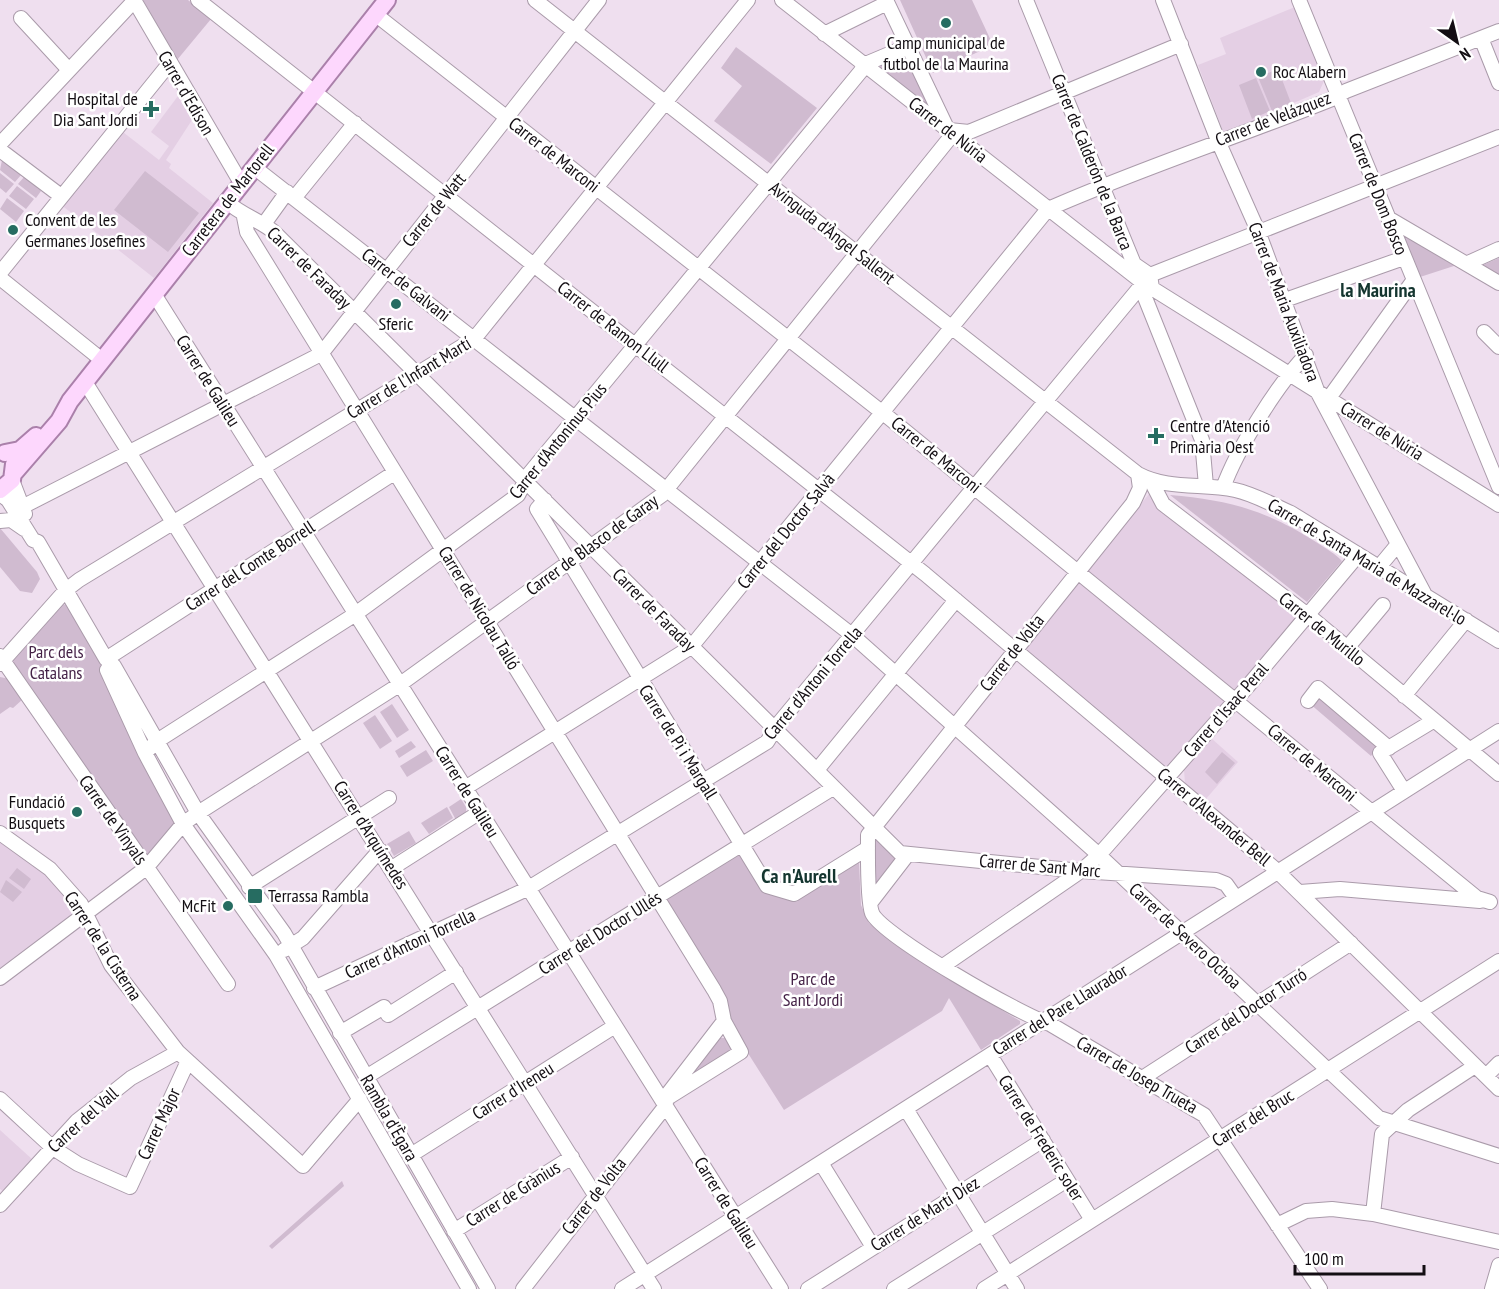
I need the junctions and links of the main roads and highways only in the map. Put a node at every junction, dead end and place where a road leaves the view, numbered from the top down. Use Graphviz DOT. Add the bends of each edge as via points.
graph roads {
  1 [pos="387,0"];
  2 [pos="70,401"];
  3 [pos="3,452"];
  4 [pos="7,484"];
  1 -- 2 [label="main road, Carretera de Martorell"];
  2 -- 3 [label="main road, Carretera de Martorell" via="24,447"];
  2 -- 4 [label="main road, Carretera de Martorell" via="59,421"];
  3 -- 4 [label="main road" via="14,464"];
}
